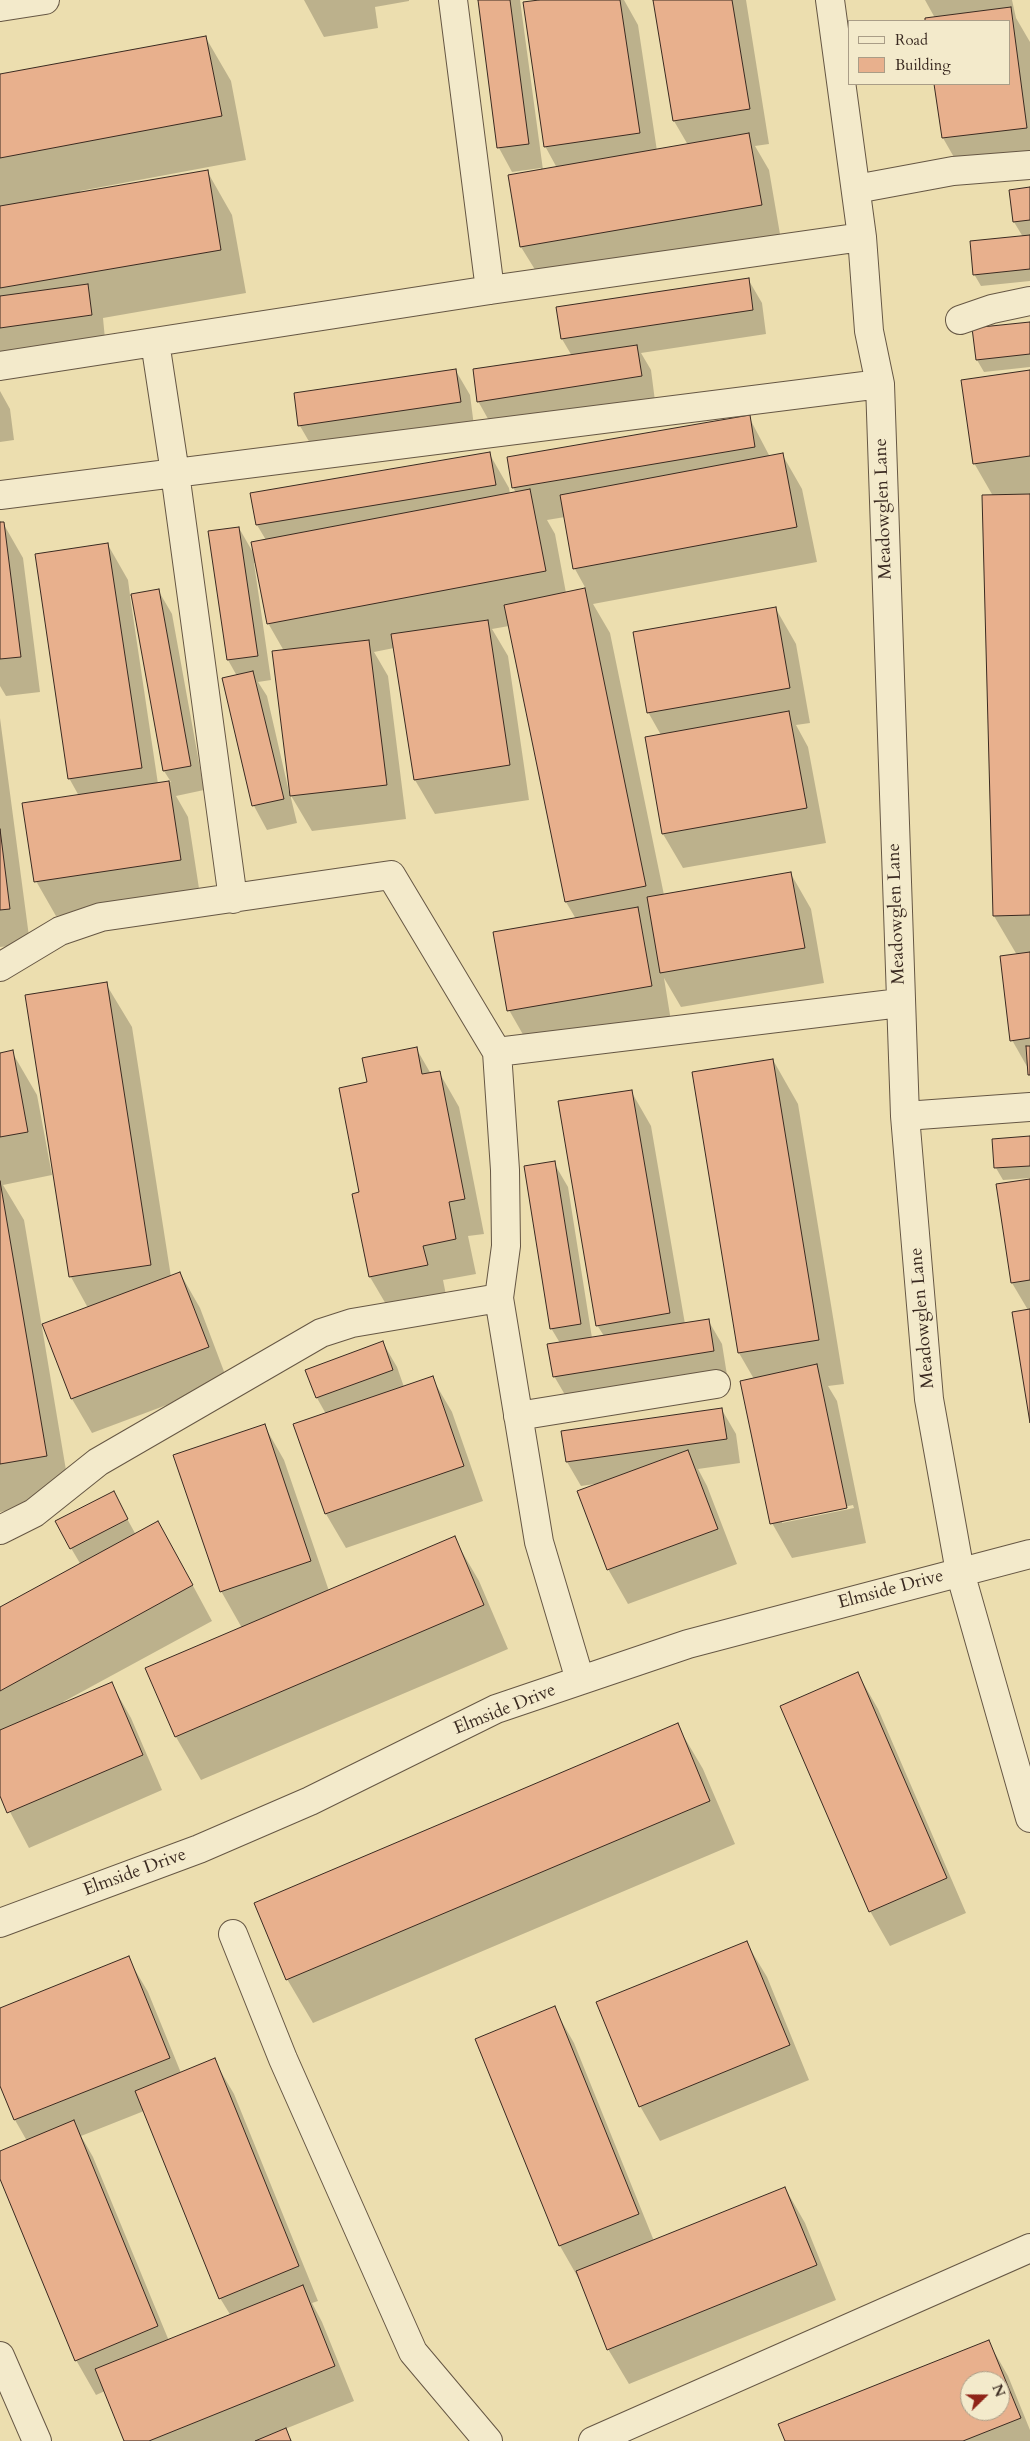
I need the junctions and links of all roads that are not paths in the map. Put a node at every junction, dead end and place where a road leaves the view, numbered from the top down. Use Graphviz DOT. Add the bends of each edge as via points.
graph roads {
  1 [pos="45,0"];
  2 [pos="453,0"];
  3 [pos="830,0"];
  4 [pos="0,7"];
  5 [pos="1030,165"];
  6 [pos="856,189"];
  7 [pos="862,237"];
  8 [pos="490,290"];
  9 [pos="1030,301"];
  10 [pos="960,320"];
  11 [pos="155,342"];
  12 [pos="0,366"];
  13 [pos="880,384"];
  14 [pos="175,473"];
  15 [pos="0,495"];
  16 [pos="233,899"];
  17 [pos="0,967"];
  18 [pos="900,1003"];
  19 [pos="497,1052"];
  20 [pos="1030,1107"];
  21 [pos="905,1116"];
  22 [pos="499,1298"];
  23 [pos="716,1384"];
  24 [pos="518,1416"];
  25 [pos="0,1530"];
  26 [pos="1030,1554"];
  27 [pos="960,1572"];
  28 [pos="580,1680"];
  29 [pos="1030,1818"];
  30 [pos="0,1923"];
  31 [pos="233,1934"];
  32 [pos="1030,2248"];
  33 [pos="0,2356"];
  34 [pos="37,2441"];
  35 [pos="488,2441"];
  36 [pos="592,2441"];
  1 -- 4 [label="street"];
  2 -- 8 [label="street"];
  3 -- 6 [label="street, Meadowglen Lane"];
  5 -- 6 [label="street" via="953,171"];
  6 -- 7 [label="street, Meadowglen Lane"];
  7 -- 8 [label="street"];
  7 -- 13 [label="street, Meadowglen Lane" via="869,331"];
  8 -- 11 [label="street"];
  9 -- 10 [label="street"];
  11 -- 12 [label="street"];
  11 -- 14 [label="street"];
  13 -- 14 [label="street"];
  13 -- 18 [label="street, Meadowglen Lane"];
  14 -- 15 [label="street"];
  14 -- 16 [label="street"];
  16 -- 17 [label="street" via="101,917 60,930"];
  16 -- 19 [label="street" via="391,875"];
  18 -- 19 [label="street"];
  18 -- 21 [label="street, Meadowglen Lane"];
  19 -- 22 [label="street" via="505,1170 506,1246"];
  20 -- 21 [label="street"];
  21 -- 27 [label="street, Meadowglen Lane" via="930,1399"];
  22 -- 24 [label="street"];
  22 -- 25 [label="street" via="352,1323 322,1333 98,1462 34,1513"];
  23 -- 24 [label="street"];
  24 -- 28 [label="street" via="539,1542"];
  26 -- 27 [label="street, Elmside Drive"];
  27 -- 28 [label="street, Elmside Drive" via="688,1644"];
  27 -- 29 [label="street, Meadowglen Lane"];
  28 -- 30 [label="street, Elmside Drive" via="496,1710 310,1801 199,1849"];
  31 -- 35 [label="street" via="283,2059 413,2352"];
  32 -- 36 [label="street"];
  33 -- 34 [label="street"];
}
